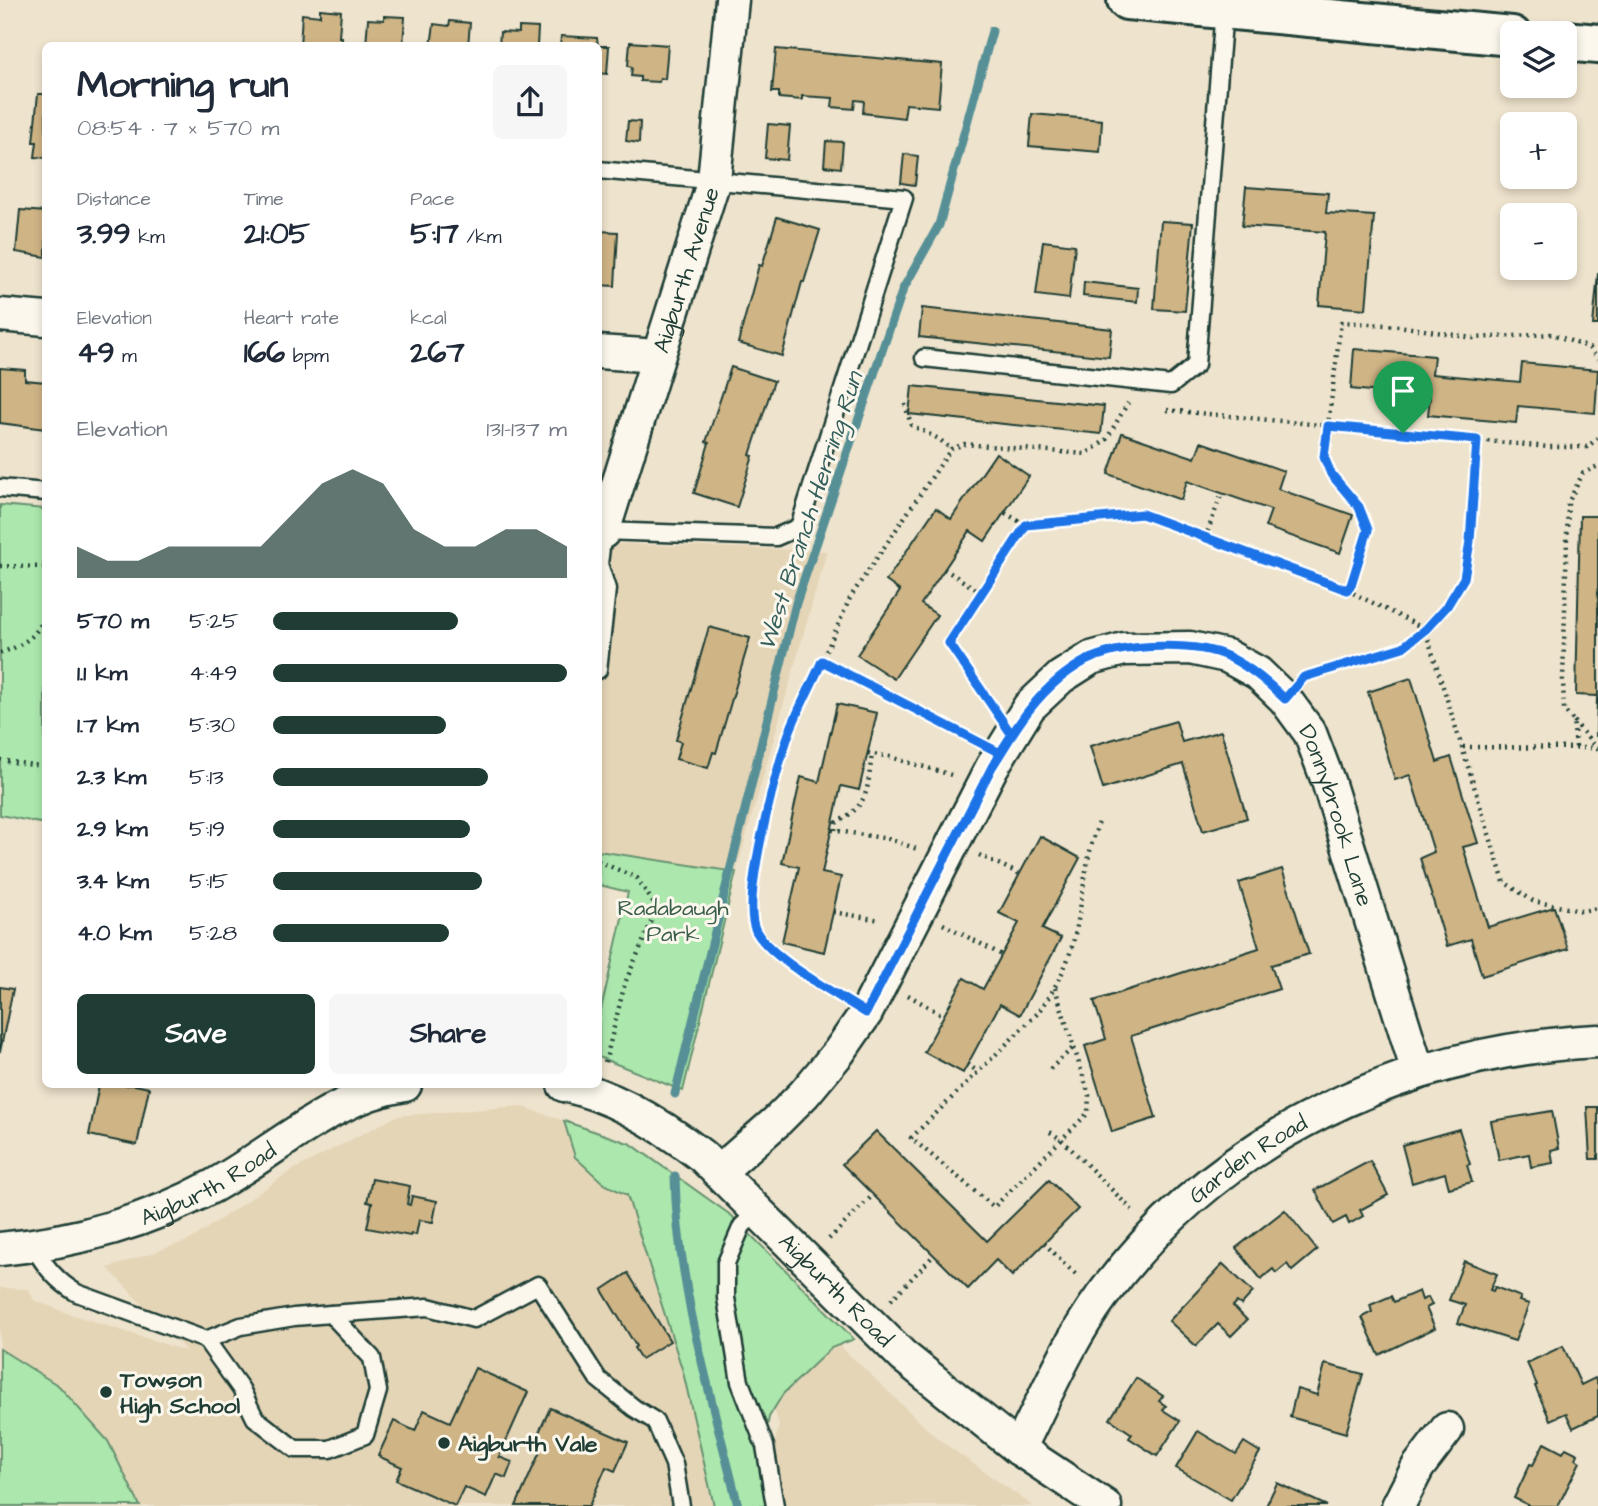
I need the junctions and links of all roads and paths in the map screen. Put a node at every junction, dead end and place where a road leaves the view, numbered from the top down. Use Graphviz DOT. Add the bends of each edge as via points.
graph roads {
  1 [pos="732,0"];
  2 [pos="1127,0"];
  3 [pos="1224,9"];
  4 [pos="1500,35"];
  5 [pos="1577,42"];
  6 [pos="1598,44"];
  7 [pos="602,170"];
  8 [pos="714,180"];
  9 [pos="0,315"];
  10 [pos="42,319"];
  11 [pos="1589,348"];
  12 [pos="1598,349"];
  13 [pos="602,352"];
  14 [pos="658,356"];
  15 [pos="924,358"];
  16 [pos="1598,359"];
  17 [pos="1134,381"];
  18 [pos="905,404"];
  19 [pos="1167,410"];
  20 [pos="1328,426"];
  21 [pos="1598,438"];
  22 [pos="1477,440"];
  23 [pos="951,449"];
  24 [pos="1598,466"];
  25 [pos="0,488"];
  26 [pos="42,492"];
  27 [pos="1222,493"];
  28 [pos="1005,513"];
  29 [pos="1026,525"];
  30 [pos="602,528"];
  31 [pos="602,531"];
  32 [pos="1205,538"];
  33 [pos="0,566"];
  34 [pos="42,567"];
  35 [pos="944,569"];
  36 [pos="602,573"];
  37 [pos="1347,590"];
  38 [pos="982,593"];
  39 [pos="42,624"];
  40 [pos="1426,629"];
  41 [pos="602,634"];
  42 [pos="0,653"];
  43 [pos="822,661"];
  44 [pos="1285,699"];
  45 [pos="1573,720"];
  46 [pos="1006,744"];
  47 [pos="1462,747"];
  48 [pos="1576,747"];
  49 [pos="1597,748"];
  50 [pos="0,760"];
  51 [pos="42,766"];
  52 [pos="981,787"];
  53 [pos="1100,820"];
  54 [pos="948,851"];
  55 [pos="602,863"];
  56 [pos="1020,874"];
  57 [pos="1598,908"];
  58 [pos="833,912"];
  59 [pos="912,921"];
  60 [pos="1002,955"];
  61 [pos="883,980"];
  62 [pos="1055,988"];
  63 [pos="866,1013"];
  64 [pos="944,1016"];
  65 [pos="1598,1041"];
  66 [pos="1074,1046"];
  67 [pos="608,1051"];
  68 [pos="967,1064"];
  69 [pos="1050,1069"];
  70 [pos="977,1071"];
  71 [pos="1418,1072"];
  72 [pos="393,1088"];
  73 [pos="574,1088"];
  74 [pos="1050,1132"];
  75 [pos="1062,1140"];
  76 [pos="720,1171"];
  77 [pos="873,1195"];
  78 [pos="1132,1210"];
  79 [pos="758,1211"];
  80 [pos="829,1239"];
  81 [pos="1044,1243"];
  82 [pos="33,1246"];
  83 [pos="0,1249"];
  84 [pos="934,1255"];
  85 [pos="1077,1276"];
  86 [pos="891,1300"];
  87 [pos="331,1314"];
  88 [pos="206,1340"];
  89 [pos="1447,1429"];
  90 [pos="1019,1449"];
  91 [pos="681,1506"];
  92 [pos="775,1506"];
  93 [pos="1105,1506"];
  94 [pos="1398,1506"];
  1 -- 8 [label="street, Aigburth Avenue"];
  2 -- 3 [label="street"];
  3 -- 4 [label="street"];
  3 -- 17 [label="lane" via="1196,365 1171,385"];
  5 -- 6 [label="street"];
  7 -- 8 [label="lane"];
  8 -- 14 [label="street, Aigburth Avenue"];
  8 -- 31 [label="lane" via="904,198 799,527 776,537"];
  9 -- 10 [label="street"];
  11 -- 12 [label="path"];
  11 -- 16 [label="path"];
  11 -- 20 [label="path" via="1552,334 1473,338 1340,321"];
  13 -- 14 [label="street"];
  14 -- 30 [label="street, Aigburth Avenue"];
  15 -- 17 [label="lane"];
  17 -- 23 [label="path" via="1128,406 1106,440 1086,454 964,444"];
  18 -- 23 [label="path" via="911,425"];
  19 -- 20 [label="path"];
  20 -- 22 [label="path"];
  20 -- 37 [label="path" via="1324,457 1331,474 1359,507 1368,530"];
  21 -- 22 [label="path" via="1587,447"];
  22 -- 40 [label="path" via="1464,578"];
  23 -- 43 [label="path" via="851,596"];
  24 -- 45 [label="path" via="1583,473 1567,503 1563,679 1564,710"];
  25 -- 26 [label="lane"];
  27 -- 32 [label="path"];
  28 -- 29 [label="path"];
  29 -- 32 [label="path" via="1142,514"];
  29 -- 38 [label="path"];
  32 -- 37 [label="path"];
  33 -- 34 [label="path"];
  35 -- 38 [label="path"];
  36 -- 41 [label="lane" via="607,589"];
  37 -- 40 [label="path"];
  38 -- 46 [label="path" via="949,643"];
  39 -- 42 [label="path" via="29,641"];
  40 -- 44 [label="path" via="1403,647 1304,677"];
  40 -- 47 [label="path"];
  43 -- 46 [label="path"];
  43 -- 63 [label="path" via="788,737 768,807 751,912 762,940"];
  44 -- 46 [label="street, Donnybrook Lane" via="1258,673 1227,656 1190,648 1124,649 1091,658 1061,677 1029,707"];
  44 -- 71 [label="street, Donnybrook Lane" via="1310,733 1328,781"];
  45 -- 48 [label="path"];
  45 -- 49 [label="path"];
  46 -- 52 [label="street, Donnybrook Lane"];
  47 -- 48 [label="path"];
  47 -- 57 [label="path" via="1504,882 1533,901 1581,911"];
  48 -- 49 [label="path"];
  50 -- 51 [label="path"];
  52 -- 54 [label="street, Donnybrook Lane"];
  52 -- 54 [label="path" via="870,754 864,800 836,822 833,830"];
  53 -- 62 [label="path" via="1092,839 1070,952"];
  54 -- 56 [label="path"];
  54 -- 59 [label="street, Donnybrook Lane"];
  55 -- 67 [label="path" via="637,878 654,904 651,923 625,983"];
  58 -- 59 [label="path"];
  59 -- 60 [label="path"];
  59 -- 61 [label="street, Donnybrook Lane"];
  61 -- 63 [label="street, Donnybrook Lane"];
  61 -- 64 [label="path"];
  62 -- 66 [label="path"];
  62 -- 70 [label="path" via="1040,1012"];
  63 -- 76 [label="street, Donnybrook Lane" via="804,1094"];
  65 -- 71 [label="street, Garden Road" via="1503,1051"];
  66 -- 69 [label="path"];
  66 -- 75 [label="path" via="1089,1095 1088,1113"];
  68 -- 70 [label="path"];
  70 -- 75 [label="path" via="911,1139 993,1207"];
  71 -- 90 [label="street, Garden Road" via="1277,1136 1217,1177 1168,1220 1123,1269 1089,1316"];
  72 -- 82 [label="street, Aigburth Road" via="329,1113 215,1185 161,1211 98,1233"];
  73 -- 76 [label="street, Aigburth Road" via="656,1125"];
  74 -- 75 [label="path"];
  75 -- 78 [label="path"];
  76 -- 79 [label="street, Aigburth Road"];
  77 -- 80 [label="path"];
  79 -- 90 [label="street, Aigburth Road" via="903,1356"];
  79 -- 92 [label="lane" via="742,1226 726,1263 726,1298 740,1382 765,1446"];
  81 -- 85 [label="path"];
  82 -- 83 [label="street, Aigburth Road"];
  82 -- 88 [label="lane" via="45,1267 77,1293"];
  84 -- 86 [label="path"];
  87 -- 88 [label="lane" via="242,1326"];
  87 -- 88 [label="lane" via="372,1358 378,1391 365,1435 330,1449 295,1449 255,1418 241,1389"];
  87 -- 91 [label="lane" via="428,1307 474,1319 538,1285 598,1379 655,1421 674,1464"];
  89 -- 94 [label="street" via="1418,1467"];
  90 -- 93 [label="street, Aigburth Road"];
}
